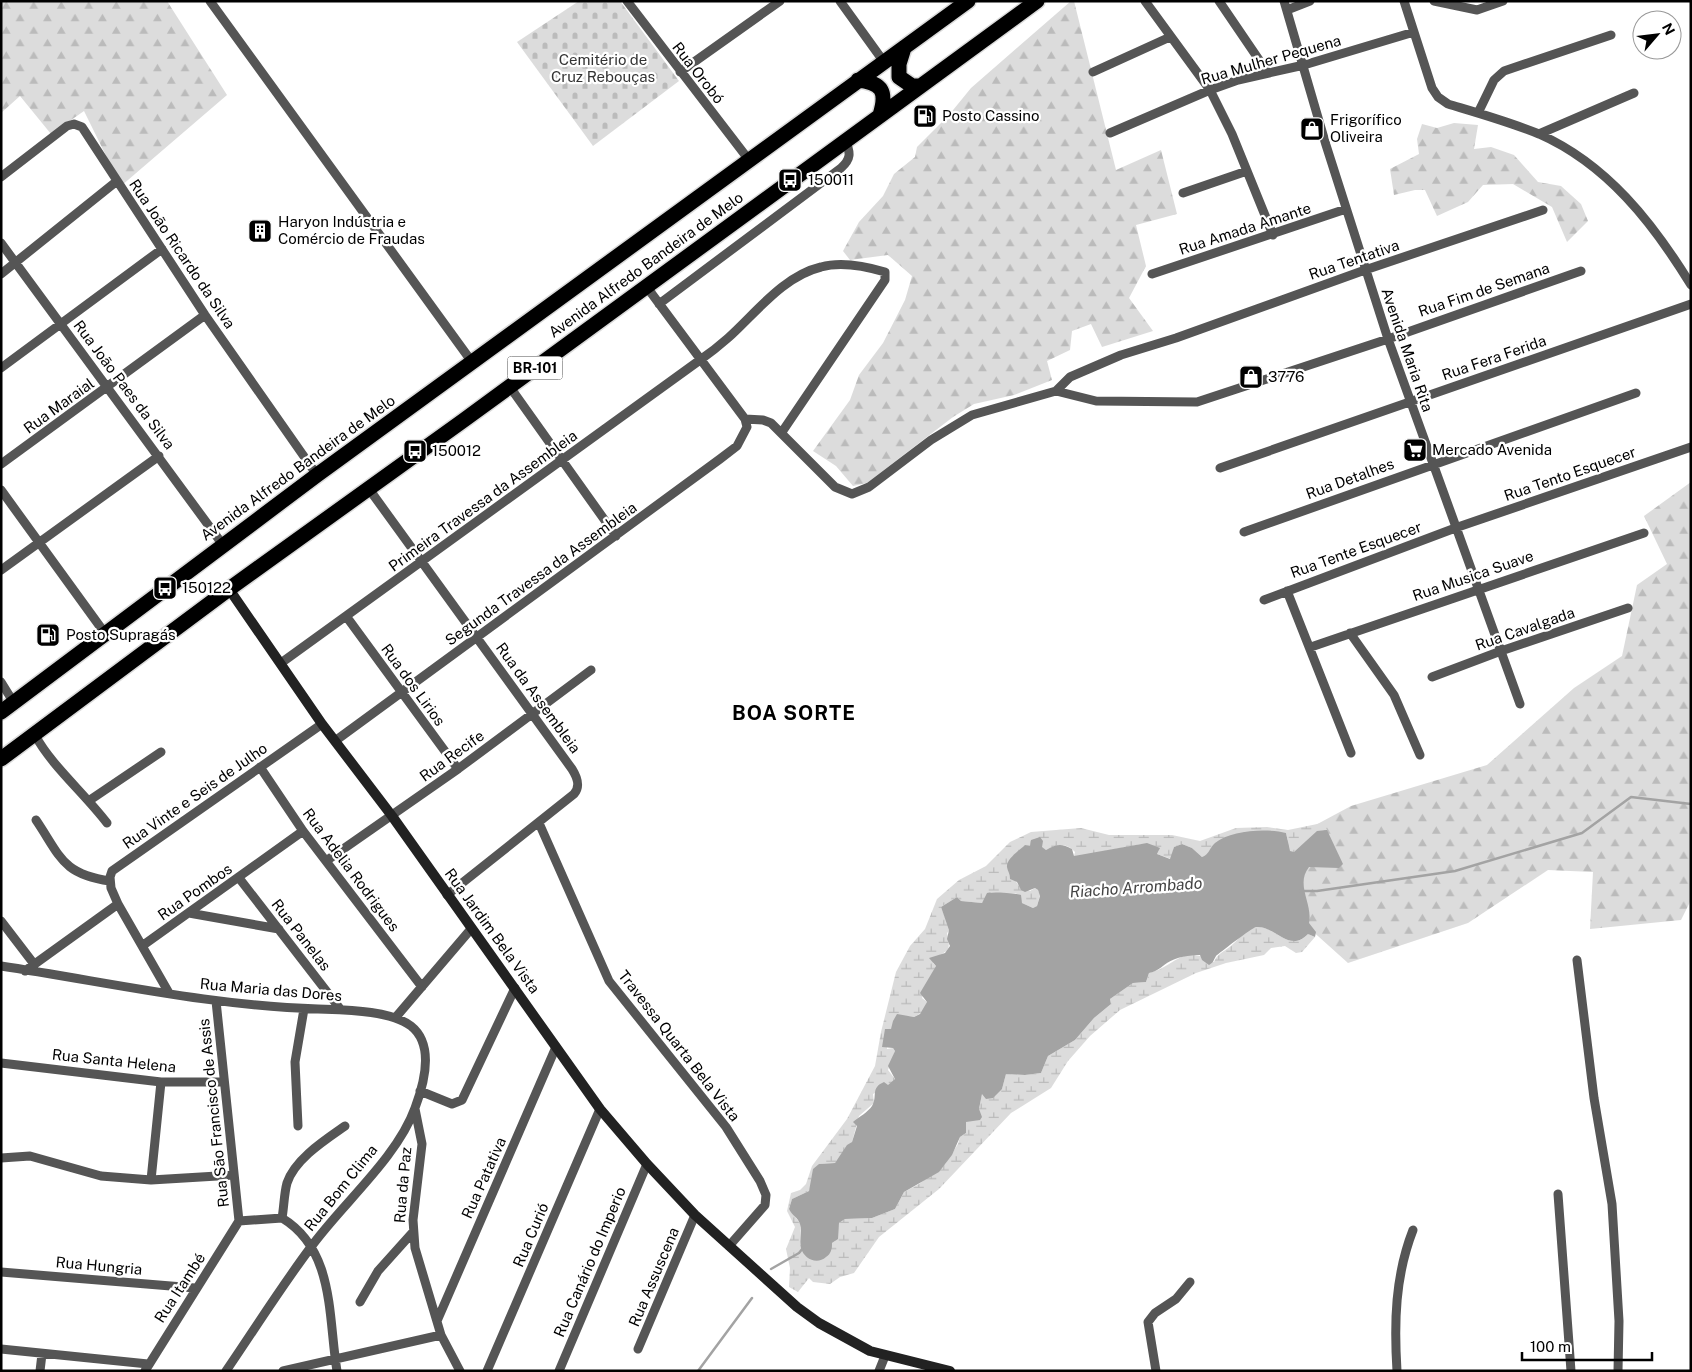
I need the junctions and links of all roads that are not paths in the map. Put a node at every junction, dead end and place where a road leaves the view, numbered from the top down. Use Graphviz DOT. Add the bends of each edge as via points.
graph roads {
  1 [pos="210,1"];
  2 [pos="627,1"];
  3 [pos="780,1"];
  4 [pos="840,1"];
  5 [pos="968,1"];
  6 [pos="1037,1"];
  7 [pos="1145,1"];
  8 [pos="1219,1"];
  9 [pos="1310,1"];
  10 [pos="1404,1"];
  11 [pos="1434,1"];
  12 [pos="1503,1"];
  13 [pos="1286,6"];
  14 [pos="1414,32"];
  15 [pos="1611,35"];
  16 [pos="1170,37"];
  17 [pos="904,48"];
  18 [pos="884,62"];
  19 [pos="1304,65"];
  20 [pos="680,72"];
  21 [pos="1093,72"];
  22 [pos="1268,73"];
  23 [pos="858,80"];
  24 [pos="920,86"];
  25 [pos="1210,90"];
  26 [pos="1634,93"];
  27 [pos="1478,113"];
  28 [pos="880,115"];
  29 [pos="1110,133"];
  30 [pos="1539,134"];
  31 [pos="846,140"];
  32 [pos="749,160"];
  33 [pos="1247,171"];
  34 [pos="1,177"];
  35 [pos="117,181"];
  36 [pos="1183,193"];
  37 [pos="1346,209"];
  38 [pos="1543,210"];
  39 [pos="1273,235"];
  40 [pos="1,243"];
  41 [pos="162,249"];
  42 [pos="14,263"];
  43 [pos="1365,270"];
  44 [pos="1581,271"];
  45 [pos="1,274"];
  46 [pos="1152,274"];
  47 [pos="1691,285"];
  48 [pos="646,286"];
  49 [pos="659,304"];
  50 [pos="1691,304"];
  51 [pos="205,315"];
  52 [pos="61,324"];
  53 [pos="1388,339"];
  54 [pos="700,360"];
  55 [pos="472,362"];
  56 [pos="1,368"];
  57 [pos="108,387"];
  58 [pos="510,387"];
  59 [pos="1056,391"];
  60 [pos="1636,393"];
  61 [pos="1410,402"];
  62 [pos="745,419"];
  63 [pos="782,432"];
  64 [pos="1691,447"];
  65 [pos="159,456"];
  66 [pos="562,461"];
  67 [pos="1,464"];
  68 [pos="1434,464"];
  69 [pos="1220,468"];
  70 [pos="317,476"];
  71 [pos="369,489"];
  72 [pos="1,490"];
  73 [pos="1458,527"];
  74 [pos="1244,532"];
  75 [pos="1644,533"];
  76 [pos="616,536"];
  77 [pos="38,543"];
  78 [pos="223,545"];
  79 [pos="424,562"];
  80 [pos="1,570"];
  81 [pos="229,589"];
  82 [pos="1478,589"];
  83 [pos="1287,591"];
  84 [pos="1264,600"];
  85 [pos="1628,608"];
  86 [pos="346,616"];
  87 [pos="104,632"];
  88 [pos="1350,633"];
  89 [pos="477,638"];
  90 [pos="1311,647"];
  91 [pos="1500,651"];
  92 [pos="281,663"];
  93 [pos="591,670"];
  94 [pos="1432,677"];
  95 [pos="1,682"];
  96 [pos="401,693"];
  97 [pos="14,703"];
  98 [pos="1520,704"];
  99 [pos="1,712"];
  100 [pos="532,713"];
  101 [pos="322,724"];
  102 [pos="35,735"];
  103 [pos="335,741"];
  104 [pos="161,752"];
  105 [pos="1351,754"];
  106 [pos="1420,755"];
  107 [pos="1,759"];
  108 [pos="260,767"];
  109 [pos="458,769"];
  110 [pos="90,800"];
  111 [pos="392,816"];
  112 [pos="36,820"];
  113 [pos="107,822"];
  114 [pos="540,823"];
  115 [pos="303,831"];
  116 [pos="326,861"];
  117 [pos="239,878"];
  118 [pos="110,881"];
  119 [pos="447,895"];
  120 [pos="118,904"];
  121 [pos="189,913"];
  122 [pos="1,921"];
  123 [pos="279,929"];
  124 [pos="471,929"];
  125 [pos="142,946"];
  126 [pos="1577,960"];
  127 [pos="34,964"];
  128 [pos="1,966"];
  129 [pos="25,971"];
  130 [pos="422,987"];
  131 [pos="515,988"];
  132 [pos="169,993"];
  133 [pos="216,1001"];
  134 [pos="304,1009"];
  135 [pos="341,1010"];
  136 [pos="396,1017"];
  137 [pos="556,1046"];
  138 [pos="1,1063"];
  139 [pos="161,1082"];
  140 [pos="223,1082"];
  141 [pos="420,1091"];
  142 [pos="415,1109"];
  143 [pos="600,1109"];
  144 [pos="298,1126"];
  145 [pos="345,1126"];
  146 [pos="1,1158"];
  147 [pos="647,1164"];
  148 [pos="234,1175"];
  149 [pos="151,1180"];
  150 [pos="1558,1194"];
  151 [pos="696,1215"];
  152 [pos="282,1218"];
  153 [pos="239,1221"];
  154 [pos="1413,1230"];
  155 [pos="413,1232"];
  156 [pos="311,1246"];
  157 [pos="729,1246"];
  158 [pos="1,1272"];
  159 [pos="1190,1282"];
  160 [pos="195,1288"];
  161 [pos="360,1302"];
  162 [pos="437,1321"];
  163 [pos="441,1335"];
  164 [pos="1,1349"];
  165 [pos="638,1349"];
  166 [pos="42,1354"];
  167 [pos="885,1356"];
  168 [pos="335,1360"];
  169 [pos="147,1367"];
  170 [pos="40,1371"];
  171 [pos="226,1371"];
  172 [pos="283,1371"];
  173 [pos="337,1371"];
  174 [pos="460,1371"];
  175 [pos="487,1371"];
  176 [pos="559,1371"];
  177 [pos="879,1371"];
  178 [pos="950,1371"];
  179 [pos="1156,1371"];
  180 [pos="1397,1371"];
  181 [pos="1571,1371"];
  182 [pos="1618,1371"];
  1 -- 55 [label="street"];
  2 -- 20 [label="street, Rua Orobó"];
  3 -- 20 [label="street"];
  4 -- 18 [label="street"];
  5 -- 17 [label="highway, Avenida Alfredo Bandeira de Melo / BR-101"];
  6 -- 24 [label="highway, Avenida Alfredo Bandeira de Melo / BR-101"];
  7 -- 16 [label="street"];
  8 -- 22 [label="street"];
  9 -- 13 [label="street"];
  10 -- 14 [label="street"];
  11 -- 12 [label="street" via="1477,10"];
  13 -- 19 [label="street, Avenida Maria Rita"];
  14 -- 19 [label="street, Rua Mulher Pequena"];
  14 -- 27 [label="street" via="1432,88 1438,97 1448,104"];
  15 -- 27 [label="street" via="1504,71 1494,80"];
  16 -- 21 [label="street"];
  16 -- 25 [label="street"];
  17 -- 18 [label="highway, Avenida Alfredo Bandeira de Melo / BR-101"];
  17 -- 24 [label="highway" via="899,77 912,86"];
  18 -- 23 [label="highway, Avenida Alfredo Bandeira de Melo / BR-101"];
  19 -- 22 [label="street, Rua Mulher Pequena"];
  19 -- 37 [label="street, Avenida Maria Rita"];
  20 -- 32 [label="street, Rua Orobó"];
  22 -- 25 [label="street, Rua Mulher Pequena"];
  23 -- 28 [label="highway" via="882,90 884,98"];
  23 -- 32 [label="highway, Avenida Alfredo Bandeira de Melo / BR-101"];
  24 -- 28 [label="highway, Avenida Alfredo Bandeira de Melo / BR-101"];
  25 -- 29 [label="street, Rua Mulher Pequena"];
  25 -- 33 [label="street"];
  26 -- 30 [label="street"];
  27 -- 30 [label="street"];
  28 -- 31 [label="highway, Avenida Alfredo Bandeira de Melo / BR-101"];
  30 -- 47 [label="street" via="1592,166 1634,205 1672,253"];
  31 -- 48 [label="highway, Avenida Alfredo Bandeira de Melo / BR-101"];
  31 -- 49 [label="street" via="849,161"];
  32 -- 55 [label="highway, Avenida Alfredo Bandeira de Melo / BR-101"];
  33 -- 36 [label="street"];
  33 -- 39 [label="street"];
  34 -- 35 [label="street, Rua João Ricardo da Silva" via="57,133 74,124 84,129"];
  35 -- 41 [label="street, Rua João Ricardo da Silva"];
  35 -- 42 [label="street"];
  37 -- 39 [label="street, Rua Amada Amante"];
  37 -- 43 [label="street, Avenida Maria Rita"];
  38 -- 43 [label="street, Rua Tentativa"];
  39 -- 46 [label="street, Rua Amada Amante"];
  40 -- 42 [label="street, Rua João Paes da Silva"];
  41 -- 51 [label="street, Rua João Ricardo da Silva"];
  41 -- 52 [label="street"];
  42 -- 45 [label="street"];
  42 -- 52 [label="street, Rua João Paes da Silva"];
  43 -- 53 [label="street, Avenida Maria Rita"];
  43 -- 59 [label="street, Rua Tentativa" via="1120,355 1081,371 1062,382"];
  44 -- 53 [label="street, Rua Fim de Semana"];
  48 -- 49 [label="street"];
  48 -- 58 [label="highway, Avenida Alfredo Bandeira de Melo / BR-101"];
  49 -- 54 [label="street"];
  50 -- 61 [label="street, Rua Fera Ferida"];
  51 -- 57 [label="street, Rua Maraial"];
  51 -- 70 [label="street, Rua João Ricardo da Silva"];
  52 -- 56 [label="street"];
  52 -- 57 [label="street, Rua João Paes da Silva"];
  53 -- 59 [label="street, Rua Fim de Semana" via="1197,402 1096,401"];
  53 -- 61 [label="street, Avenida Maria Rita"];
  54 -- 62 [label="street"];
  54 -- 63 [label="street, Primeira Travessa da Assembleia" via="774,294 800,276 820,267 840,264 867,266 885,272 885,280"];
  54 -- 66 [label="street, Primeira Travessa da Assembleia"];
  55 -- 70 [label="highway, Avenida Alfredo Bandeira de Melo / BR-101"];
  57 -- 65 [label="street, Rua João Paes da Silva"];
  57 -- 67 [label="street, Rua Maraial"];
  58 -- 66 [label="street"];
  58 -- 71 [label="highway, Avenida Alfredo Bandeira de Melo / BR-101"];
  59 -- 63 [label="street" via="972,415 857,493 835,487"];
  60 -- 68 [label="street, Rua Detalhes"];
  61 -- 68 [label="street, Avenida Maria Rita"];
  61 -- 69 [label="street, Rua Fera Ferida"];
  62 -- 63 [label="street" via="763,420"];
  62 -- 76 [label="street, Segunda Travessa da Assembleia" via="746,432 737,446"];
  64 -- 73 [label="street, Rua Tento Esquecer"];
  65 -- 77 [label="street"];
  65 -- 78 [label="street, Rua João Paes da Silva"];
  66 -- 76 [label="street"];
  66 -- 79 [label="street, Primeira Travessa da Assembleia"];
  68 -- 73 [label="street, Avenida Maria Rita"];
  68 -- 74 [label="street, Rua Detalhes"];
  70 -- 78 [label="highway, Avenida Alfredo Bandeira de Melo / BR-101"];
  71 -- 79 [label="street, Rua da Assembleia"];
  71 -- 81 [label="highway, Avenida Alfredo Bandeira de Melo / BR-101"];
  72 -- 77 [label="street"];
  73 -- 82 [label="street, Avenida Maria Rita"];
  73 -- 83 [label="street, Rua Tente Esquecer"];
  75 -- 82 [label="street, Rua Musica Suave"];
  76 -- 89 [label="street, Segunda Travessa da Assembleia"];
  77 -- 80 [label="street"];
  77 -- 87 [label="street"];
  78 -- 87 [label="highway, Avenida Alfredo Bandeira de Melo / BR-101"];
  79 -- 86 [label="street, Primeira Travessa da Assembleia"];
  79 -- 89 [label="street, Rua da Assembleia"];
  81 -- 92 [label="main road, Rua Jardim Bela Vista"];
  81 -- 102 [label="highway, Avenida Alfredo Bandeira de Melo / BR-101"];
  82 -- 88 [label="street, Rua Musica Suave"];
  82 -- 91 [label="street, Avenida Maria Rita"];
  83 -- 84 [label="street, Rua Tente Esquecer"];
  83 -- 90 [label="street"];
  85 -- 91 [label="street, Rua Cavalgada"];
  86 -- 92 [label="street, Primeira Travessa da Assembleia"];
  86 -- 96 [label="street, Rua dos Lirios"];
  87 -- 97 [label="highway, Avenida Alfredo Bandeira de Melo / BR-101"];
  88 -- 90 [label="street, Rua Musica Suave"];
  88 -- 106 [label="street" via="1394,695"];
  89 -- 96 [label="street, Segunda Travessa da Assembleia"];
  89 -- 100 [label="street, Rua da Assembleia"];
  90 -- 105 [label="street"];
  91 -- 94 [label="street, Rua Cavalgada"];
  91 -- 98 [label="street, Avenida Maria Rita"];
  92 -- 101 [label="main road, Rua Jardim Bela Vista"];
  93 -- 100 [label="street, Rua Recife"];
  95 -- 97 [label="street"];
  96 -- 103 [label="street, Segunda Travessa da Assembleia"];
  96 -- 109 [label="street, Rua dos Lirios"];
  97 -- 99 [label="highway, BR-101"];
  100 -- 109 [label="street, Rua Recife"];
  100 -- 114 [label="street, Rua da Assembleia" via="572,769 578,784 574,794"];
  101 -- 103 [label="main road, Rua Jardim Bela Vista"];
  101 -- 108 [label="street, Rua Vinte e Seis de Julho"];
  102 -- 107 [label="highway, BR-101"];
  102 -- 110 [label="street" via="43,751"];
  103 -- 111 [label="main road, Rua Jardim Bela Vista"];
  104 -- 110 [label="street"];
  108 -- 115 [label="street, Rua Adelia Rodrigues"];
  108 -- 118 [label="street, Rua Vinte e Seis de Julho" via="116,868"];
  109 -- 111 [label="street, Rua Recife"];
  110 -- 113 [label="street"];
  111 -- 116 [label="street, Rua Recife"];
  111 -- 119 [label="main road, Rua Jardim Bela Vista"];
  112 -- 118 [label="street" via="70,868 90,878"];
  114 -- 119 [label="street, Rua da Assembleia"];
  114 -- 157 [label="street, Travessa Quarta Bela Vista" via="609,981 713,1109 764,1190 765,1204"];
  115 -- 116 [label="street, Rua Adelia Rodrigues"];
  115 -- 117 [label="street, Rua Pombos"];
  116 -- 130 [label="street, Rua Adelia Rodrigues"];
  117 -- 121 [label="street, Rua Pombos"];
  117 -- 123 [label="street, Rua Panelas"];
  118 -- 120 [label="street"];
  119 -- 124 [label="main road, Rua Jardim Bela Vista"];
  120 -- 125 [label="street"];
  120 -- 127 [label="street"];
  121 -- 123 [label="street"];
  121 -- 125 [label="street, Rua Pombos"];
  122 -- 127 [label="street"];
  123 -- 135 [label="street, Rua Panelas"];
  124 -- 130 [label="street"];
  124 -- 131 [label="main road, Rua Jardim Bela Vista"];
  125 -- 132 [label="street"];
  126 -- 182 [label="street" via="1594,1098 1612,1204 1619,1321"];
  127 -- 129 [label="street"];
  128 -- 129 [label="street, Rua Maria das Dores"];
  129 -- 132 [label="street, Rua Maria das Dores"];
  130 -- 136 [label="street"];
  131 -- 137 [label="main road, Rua Jardim Bela Vista"];
  131 -- 141 [label="street" via="462,1100 452,1104"];
  132 -- 133 [label="street, Rua Maria das Dores"];
  133 -- 134 [label="street, Rua Maria das Dores"];
  133 -- 140 [label="street, Rua São Francisco de Assis"];
  134 -- 135 [label="street, Rua Maria das Dores"];
  134 -- 144 [label="street" via="295,1062"];
  135 -- 136 [label="street, Rua Maria das Dores"];
  136 -- 141 [label="street, Rua Bom Clima" via="413,1028 425,1049"];
  137 -- 143 [label="main road, Rua Jardim Bela Vista"];
  137 -- 162 [label="street, Rua Patativa"];
  138 -- 139 [label="street, Rua Santa Helena"];
  139 -- 140 [label="street, Rua Santa Helena"];
  139 -- 149 [label="street"];
  140 -- 148 [label="street, Rua São Francisco de Assis"];
  141 -- 142 [label="street, Rua Bom Clima"];
  142 -- 155 [label="street, Rua da Paz" via="422,1144"];
  142 -- 156 [label="street, Rua Bom Clima" via="387,1155"];
  143 -- 147 [label="main road, Rua Jardim Bela Vista"];
  143 -- 175 [label="street, Rua Curió"];
  145 -- 152 [label="street" via="310,1153 292,1174"];
  146 -- 149 [label="street" via="30,1156 101,1176"];
  147 -- 151 [label="main road, Rua Jardim Bela Vista"];
  147 -- 176 [label="street, Rua Canário do Imperio"];
  148 -- 149 [label="street"];
  148 -- 153 [label="street, Rua São Francisco de Assis"];
  150 -- 181 [label="street"];
  151 -- 157 [label="main road, Rua Jardim Bela Vista"];
  151 -- 165 [label="street, Rua Assuscena"];
  152 -- 153 [label="street"];
  152 -- 156 [label="street" via="296,1228"];
  153 -- 160 [label="street, Rua Itambé"];
  154 -- 180 [label="street" via="1397,1294"];
  155 -- 161 [label="street" via="378,1271"];
  155 -- 162 [label="street, Rua da Paz"];
  156 -- 168 [label="street" via="325,1278"];
  156 -- 171 [label="street, Rua Bom Clima"];
  157 -- 167 [label="main road, Rua Jardim Bela Vista" via="819,1323 852,1343"];
  158 -- 160 [label="street, Rua Hungria"];
  159 -- 179 [label="street" via="1176,1299 1149,1320"];
  160 -- 169 [label="street, Rua Itambé"];
  162 -- 163 [label="street, Rua da Paz"];
  163 -- 168 [label="street"];
  163 -- 174 [label="street, Rua da Paz"];
  164 -- 166 [label="street"];
  166 -- 169 [label="street"];
  166 -- 170 [label="street"];
  167 -- 177 [label="street"];
  167 -- 178 [label="main road, Rua Jardim Bela Vista"];
  168 -- 172 [label="street"];
  168 -- 173 [label="street"];
}
